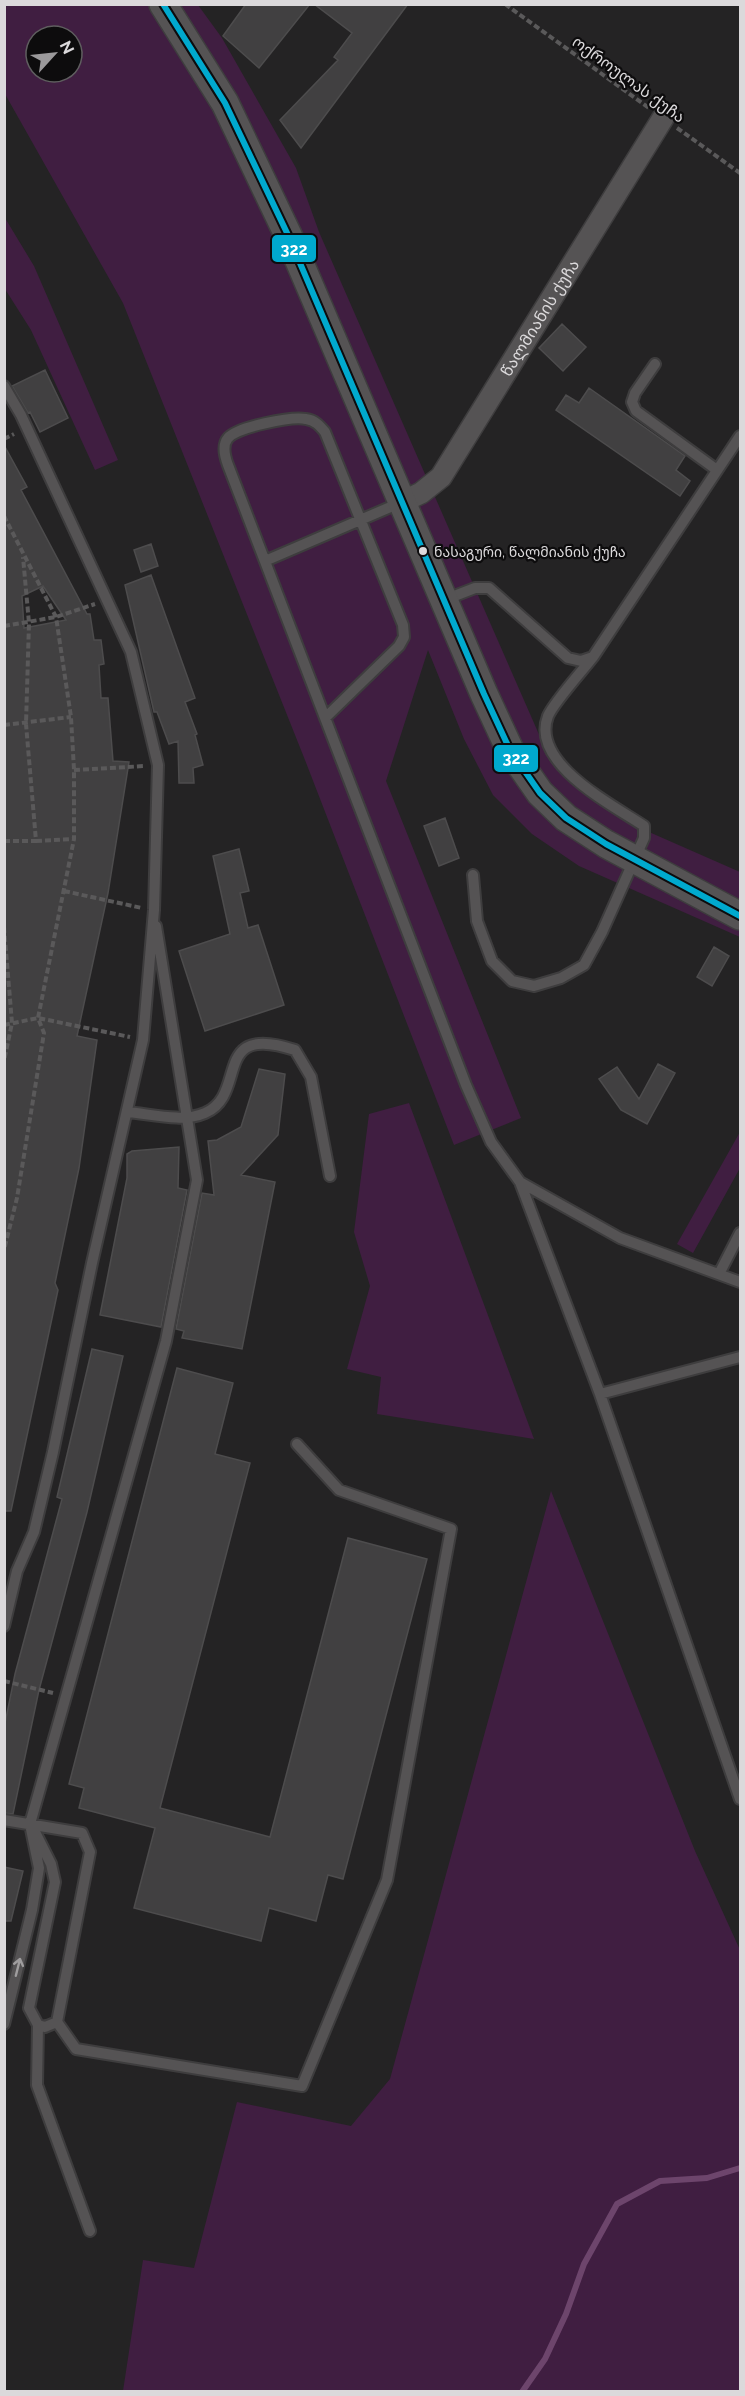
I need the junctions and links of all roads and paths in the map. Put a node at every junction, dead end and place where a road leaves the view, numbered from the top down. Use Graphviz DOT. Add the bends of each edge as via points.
graph roads {
  1 [pos="163,4"];
  2 [pos="505,4"];
  3 [pos="663,118"];
  4 [pos="741,173"];
  5 [pos="655,364"];
  6 [pos="4,386"];
  7 [pos="741,436"];
  8 [pos="717,471"];
  9 [pos="402,502"];
  10 [pos="4,516"];
  11 [pos="360,520"];
  12 [pos="23,553"];
  13 [pos="265,561"];
  14 [pos="107,600"];
  15 [pos="444,600"];
  16 [pos="56,617"];
  17 [pos="29,622"];
  18 [pos="4,626"];
  19 [pos="593,657"];
  20 [pos="71,717"];
  21 [pos="325,718"];
  22 [pos="26,724"];
  23 [pos="4,725"];
  24 [pos="158,765"];
  25 [pos="74,770"];
  26 [pos="74,839"];
  27 [pos="4,841"];
  28 [pos="36,841"];
  29 [pos="633,859"];
  30 [pos="473,875"];
  31 [pos="64,891"];
  32 [pos="154,910"];
  33 [pos="741,916"];
  34 [pos="4,927"];
  35 [pos="38,1018"];
  36 [pos="12,1023"];
  37 [pos="4,1025"];
  38 [pos="143,1040"];
  39 [pos="4,1061"];
  40 [pos="127,1112"];
  41 [pos="187,1118"];
  42 [pos="330,1176"];
  43 [pos="520,1182"];
  44 [pos="741,1233"];
  45 [pos="4,1250"];
  46 [pos="719,1274"];
  47 [pos="741,1282"];
  48 [pos="741,1357"];
  49 [pos="600,1394"];
  50 [pos="297,1444"];
  51 [pos="4,1568"];
  52 [pos="17,1571"];
  53 [pos="4,1626"];
  54 [pos="4,1681"];
  55 [pos="66,1696"];
  56 [pos="740,1799"];
  57 [pos="4,1820"];
  58 [pos="30,1824"];
  59 [pos="57,2022"];
  60 [pos="4,2024"];
  61 [pos="38,2025"];
  62 [pos="90,2231"];
  1 -- 9 [label="street" via="225,103 256,166"];
  2 -- 3 [label="path, ოქროულას ქუჩა"];
  3 -- 4 [label="path, ოქროულას ქუჩა"];
  3 -- 9 [label="street, წალმიანის ქუჩა" via="441,477"];
  5 -- 8 [label="lane" via="635,393 632,402 636,411"];
  6 -- 14 [label="lane"];
  7 -- 8 [label="lane"];
  8 -- 19 [label="lane"];
  9 -- 11 [label="lane"];
  9 -- 15 [label="street"];
  10 -- 12 [label="path"];
  11 -- 13 [label="lane"];
  11 -- 13 [label="lane" via="325,432 318,424 306,418 238,430 227,439 224,454"];
  11 -- 21 [label="lane" via="403,625 404,637"];
  12 -- 16 [label="path"];
  12 -- 17 [label="path"];
  13 -- 21 [label="lane"];
  14 -- 16 [label="path"];
  14 -- 24 [label="lane" via="131,652"];
  15 -- 19 [label="lane" via="475,588 489,588 568,658 581,662"];
  15 -- 29 [label="street" via="510,750 540,793 566,818"];
  16 -- 17 [label="path"];
  16 -- 20 [label="path"];
  17 -- 18 [label="path"];
  17 -- 22 [label="path"];
  19 -- 29 [label="lane" via="549,714 544,732 550,753 573,777 644,826 644,838"];
  20 -- 22 [label="path"];
  20 -- 25 [label="path"];
  21 -- 43 [label="lane" via="466,1086 491,1142"];
  22 -- 23 [label="path"];
  22 -- 28 [label="path"];
  24 -- 25 [label="path"];
  24 -- 32 [label="lane"];
  25 -- 26 [label="path"];
  26 -- 28 [label="path"];
  26 -- 31 [label="path"];
  27 -- 28 [label="path"];
  29 -- 30 [label="lane" via="584,965 561,978 534,986 512,981 492,961 477,921"];
  29 -- 33 [label="street"];
  31 -- 32 [label="path"];
  31 -- 35 [label="path"];
  32 -- 38 [label="lane"];
  32 -- 41 [label="lane"];
  34 -- 36 [label="path"];
  35 -- 36 [label="path"];
  35 -- 38 [label="path"];
  35 -- 45 [label="path" via="44,1033 17,1198"];
  36 -- 37 [label="path"];
  36 -- 39 [label="path"];
  38 -- 40 [label="lane"];
  40 -- 41 [label="lane"];
  40 -- 52 [label="lane" via="34,1532"];
  41 -- 42 [label="lane" via="211,1110 224,1098 236,1057 251,1045 277,1044 295,1050 311,1077"];
  41 -- 55 [label="lane" via="197,1180 166,1341"];
  43 -- 46 [label="lane" via="620,1238"];
  43 -- 49 [label="lane"];
  44 -- 46 [label="lane"];
  46 -- 47 [label="lane"];
  48 -- 49 [label="lane"];
  49 -- 56 [label="lane"];
  50 -- 59 [label="lane" via="339,1490 451,1529 387,1880 302,2086 76,2049"];
  51 -- 52 [label="lane"];
  52 -- 53 [label="lane"];
  54 -- 55 [label="path"];
  55 -- 58 [label="lane"];
  57 -- 58 [label="lane"];
  58 -- 59 [label="lane" via="82,1833 90,1852"];
  60 -- 58 [label="lane, one-way" via="39,1868"];
  58 -- 61 [label="lane" via="51,1864 55,1882 29,2008"];
  59 -- 61 [label="lane" via="45,2027"];
  61 -- 62 [label="lane" via="36,2085"];
}
